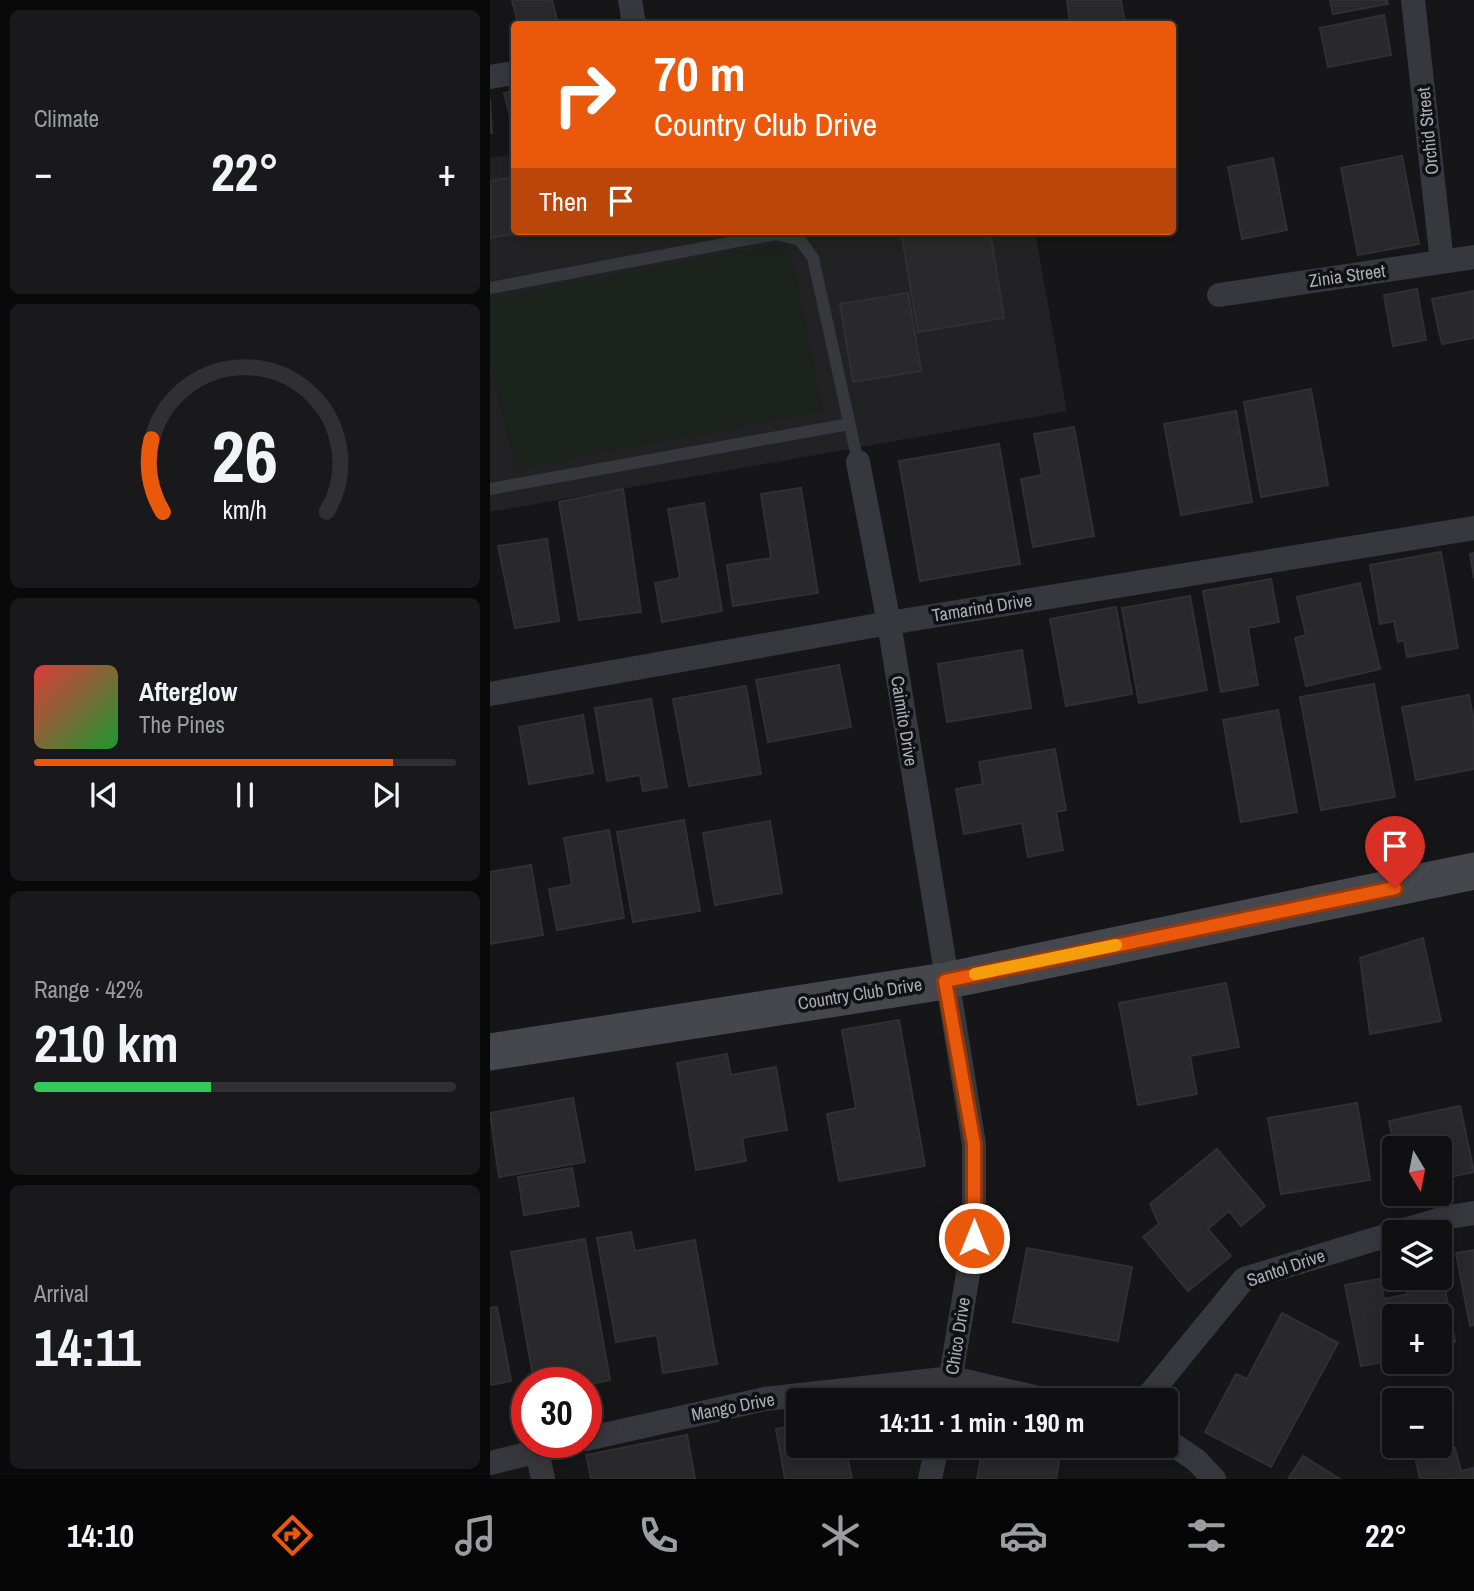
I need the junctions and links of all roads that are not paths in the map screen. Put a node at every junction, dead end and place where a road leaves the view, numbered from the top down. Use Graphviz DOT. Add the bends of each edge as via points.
graph roads {
  1 [pos="630,0"];
  2 [pos="1413,0"];
  3 [pos="634,21"];
  4 [pos="511,74"];
  5 [pos="490,77"];
  6 [pos="771,235"];
  7 [pos="780,235"];
  8 [pos="1474,257"];
  9 [pos="1442,262"];
  10 [pos="490,288"];
  11 [pos="1219,295"];
  12 [pos="849,425"];
  13 [pos="858,462"];
  14 [pos="490,489"];
  15 [pos="1474,528"];
  16 [pos="888,623"];
  17 [pos="490,694"];
  18 [pos="1474,871"];
  19 [pos="945,981"];
  20 [pos="490,1052"];
  21 [pos="1474,1213"];
  22 [pos="1438,1220"];
  23 [pos="1382,1237"];
  24 [pos="949,1388"];
  25 [pos="1155,1388"];
  26 [pos="786,1398"];
  27 [pos="602,1435"];
  28 [pos="1178,1448"];
  29 [pos="511,1458"];
  30 [pos="538,1458"];
  31 [pos="934,1458"];
  32 [pos="490,1463"];
  33 [pos="543,1479"];
  34 [pos="930,1479"];
  35 [pos="1214,1479"];
  1 -- 3 [label="street"];
  2 -- 9 [label="street, Orchid Street"];
  4 -- 5 [label="street"];
  6 -- 10 [label="lane"];
  7 -- 12 [label="lane" via="800,240 813,258"];
  8 -- 9 [label="street, Zinia Street"];
  9 -- 11 [label="street, Zinia Street"];
  12 -- 13 [label="lane"];
  12 -- 14 [label="lane"];
  13 -- 16 [label="street, Caimito Drive"];
  15 -- 16 [label="street, Tamarind Drive"];
  16 -- 17 [label="street, Tamarind Drive"];
  16 -- 19 [label="street, Caimito Drive"];
  18 -- 19 [label="street, Country Club Drive"];
  19 -- 20 [label="street, Country Club Drive"];
  19 -- 24 [label="street, Chico Drive" via="974,1144 974,1238"];
  21 -- 22 [label="street, Santol Drive"];
  23 -- 25 [label="street, Santol Drive" via="1244,1279"];
  26 -- 27 [label="street, Mango Drive"];
  28 -- 35 [label="street"];
  29 -- 32 [label="street"];
  30 -- 33 [label="street"];
  31 -- 34 [label="street"];
}
